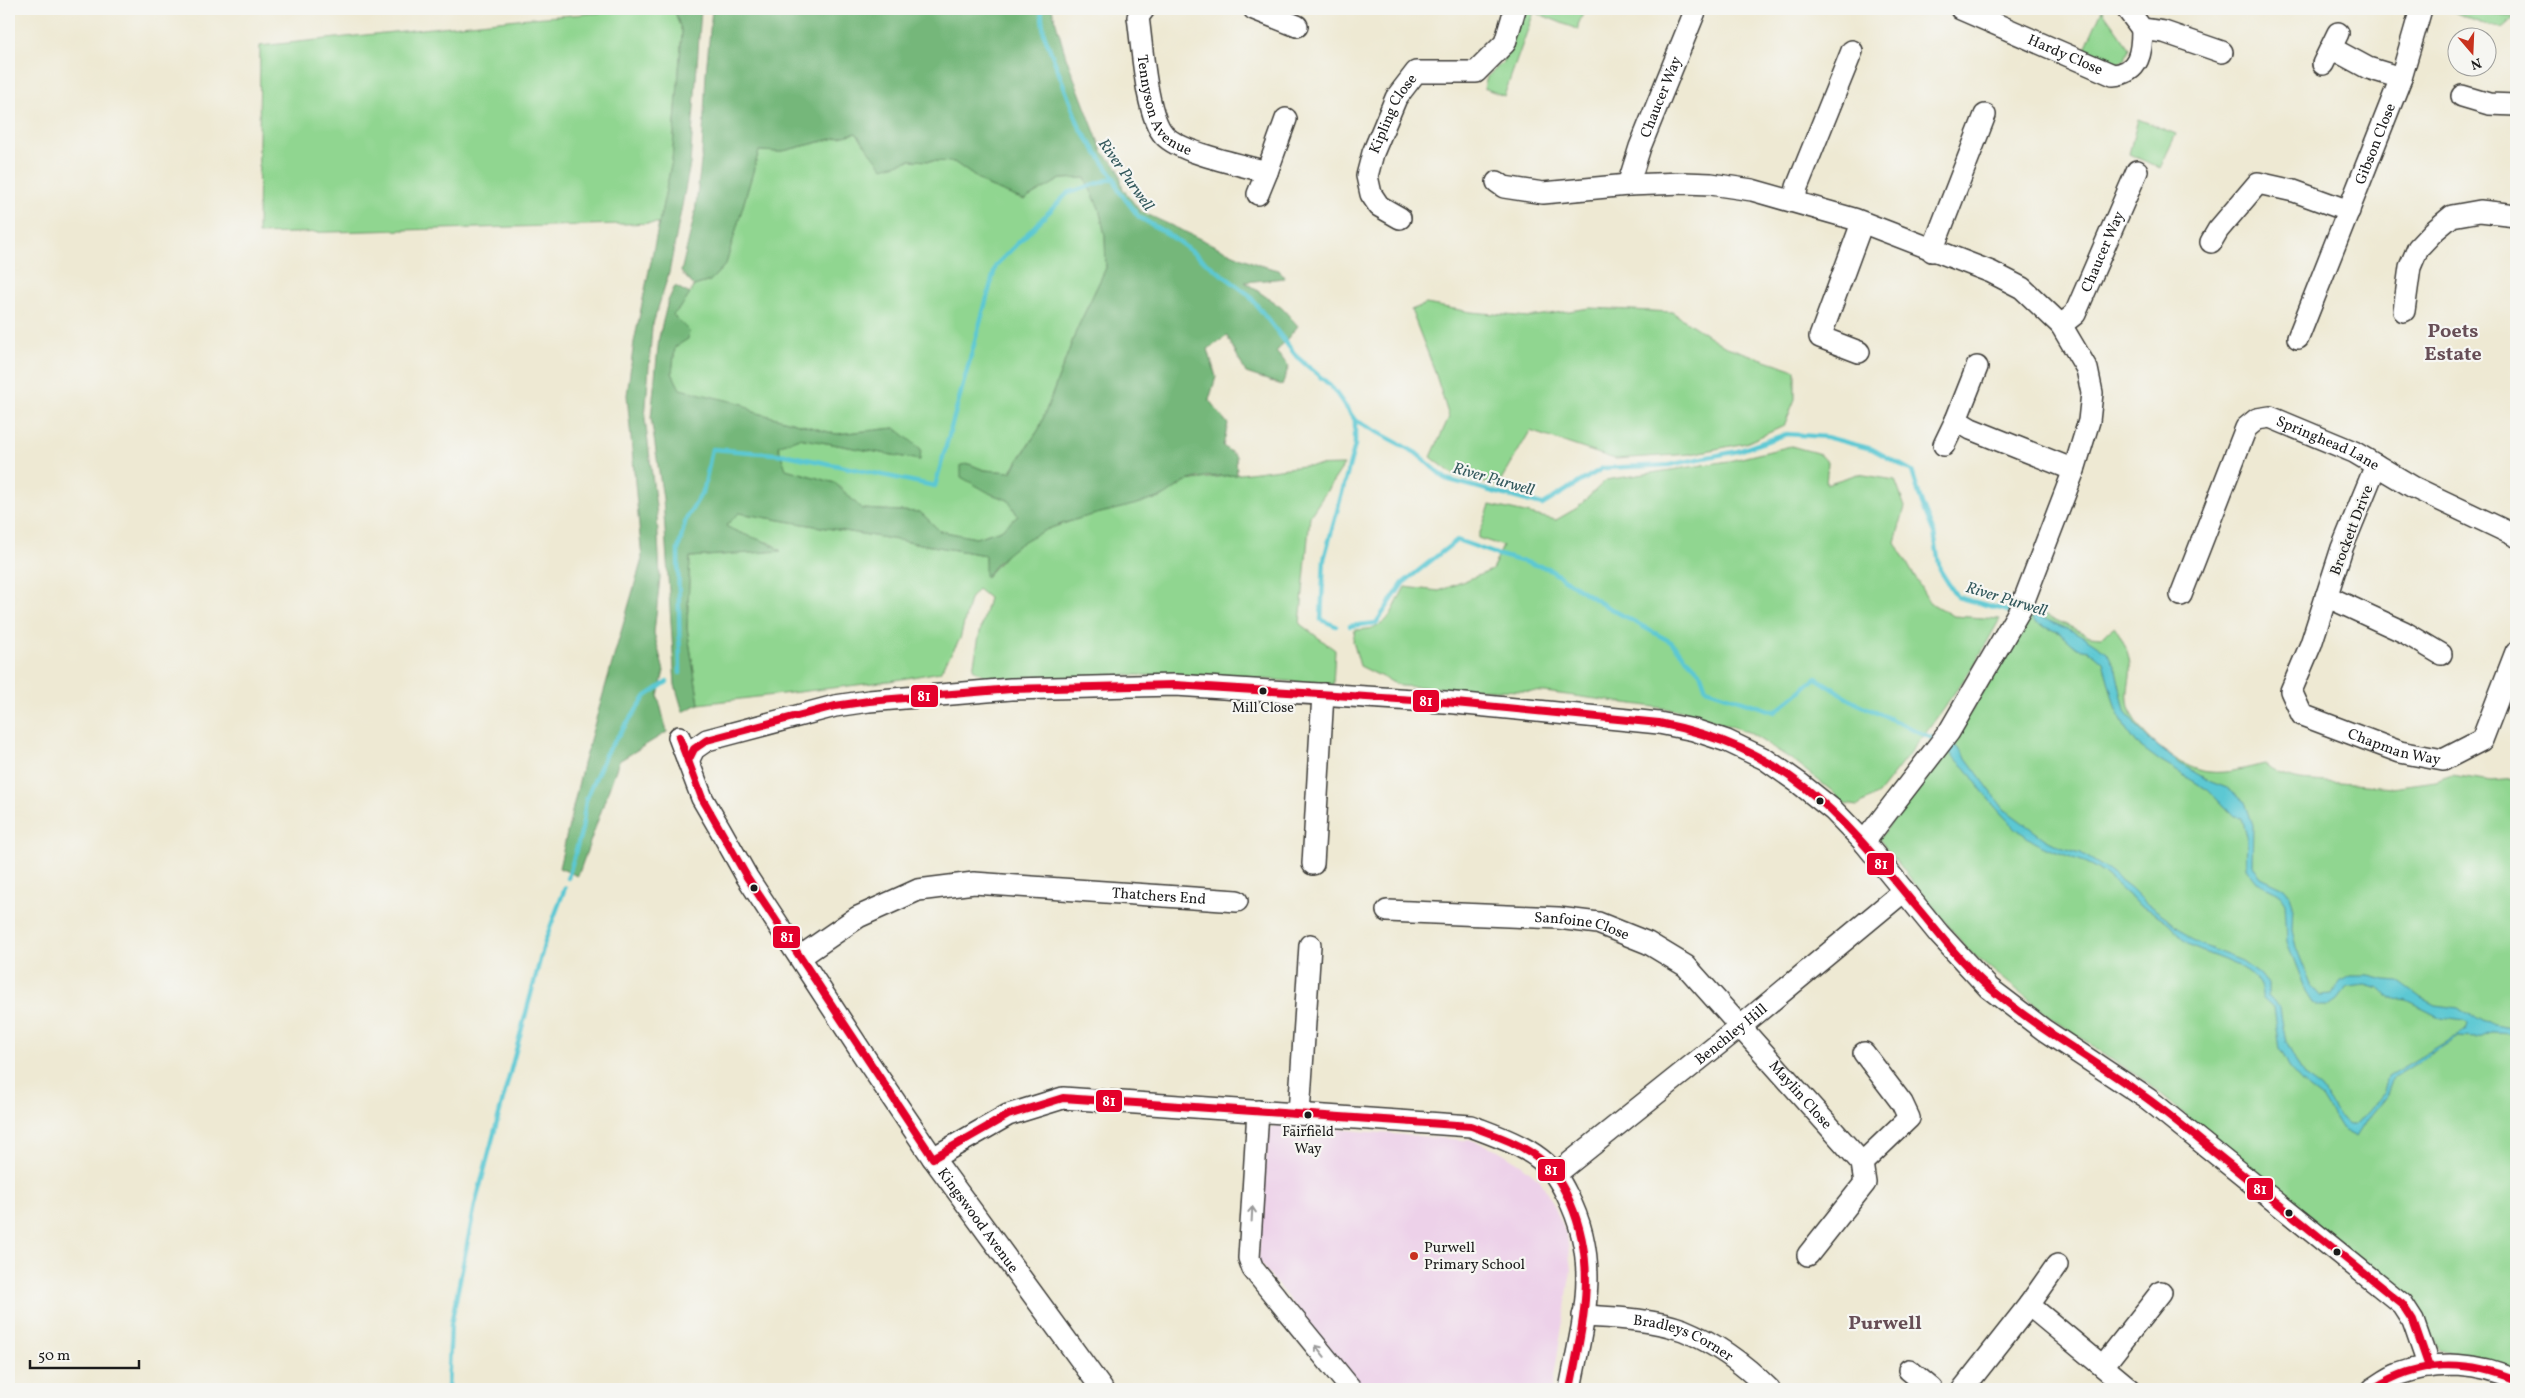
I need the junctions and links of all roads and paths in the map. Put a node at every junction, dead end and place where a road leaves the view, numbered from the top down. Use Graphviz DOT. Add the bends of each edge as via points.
graph roads {
  1 [pos="1144,9"];
  2 [pos="1254,9"];
  3 [pos="1515,9"];
  4 [pos="1696,9"];
  5 [pos="1962,9"];
  6 [pos="2127,9"];
  7 [pos="2421,9"];
  8 [pos="1296,26"];
  9 [pos="2142,29"];
  10 [pos="2330,49"];
  11 [pos="1852,51"];
  12 [pos="2222,52"];
  13 [pos="2401,78"];
  14 [pos="2462,96"];
  15 [pos="2516,105"];
  16 [pos="1985,115"];
  17 [pos="1286,119"];
  18 [pos="2137,171"];
  19 [pos="1267,172"];
  20 [pos="1497,182"];
  21 [pos="1628,185"];
  22 [pos="1258,194"];
  23 [pos="1795,200"];
  24 [pos="2349,211"];
  25 [pos="2516,215"];
  26 [pos="1400,218"];
  27 [pos="1862,223"];
  28 [pos="2211,242"];
  29 [pos="1932,251"];
  30 [pos="2404,311"];
  31 [pos="2061,325"];
  32 [pos="2298,338"];
  33 [pos="1859,352"];
  34 [pos="1977,367"];
  35 [pos="1956,420"];
  36 [pos="1944,445"];
  37 [pos="2376,465"];
  38 [pos="2074,470"];
  39 [pos="2516,536"];
  40 [pos="2181,596"];
  41 [pos="2326,596"];
  42 [pos="2516,652"];
  43 [pos="2441,654"];
  44 [pos="1323,694"];
  45 [pos="2302,715"];
  46 [pos="680,737"];
  47 [pos="688,761"];
  48 [pos="1864,842"];
  49 [pos="1314,864"];
  50 [pos="1904,891"];
  51 [pos="1237,901"];
  52 [pos="1388,910"];
  53 [pos="1310,945"];
  54 [pos="800,957"];
  55 [pos="1741,1026"];
  56 [pos="1864,1053"];
  57 [pos="1258,1111"];
  58 [pos="1299,1114"];
  59 [pos="933,1158"];
  60 [pos="1862,1163"];
  61 [pos="1556,1174"];
  62 [pos="1808,1256"];
  63 [pos="2057,1265"];
  64 [pos="2161,1292"];
  65 [pos="2029,1305"];
  66 [pos="1583,1316"];
  67 [pos="2103,1366"];
  68 [pos="2429,1367"];
  69 [pos="1909,1370"];
  70 [pos="2516,1380"];
  71 [pos="1102,1389"];
  72 [pos="1351,1389"];
  73 [pos="1570,1389"];
  74 [pos="1769,1389"];
  75 [pos="1932,1389"];
  76 [pos="1962,1389"];
  77 [pos="2130,1389"];
  78 [pos="2373,1389"];
  1 -- 19 [label="street, Tennyson Avenue" via="1138,16 1152,112 1164,135 1185,149"];
  2 -- 8 [label="street"];
  3 -- 26 [label="street, Kipling Close" via="1505,43 1476,72 1416,72 1396,98 1367,176 1371,194 1379,206"];
  4 -- 21 [label="street, Chaucer Way" via="1640,147"];
  5 -- 9 [label="street, Hardy Close" via="2112,74 2127,72 2138,60"];
  6 -- 9 [label="street"];
  7 -- 13 [label="street, Gibson Close"];
  9 -- 12 [label="street" via="2164,32"];
  10 -- 13 [label="street" via="2368,68"];
  11 -- 23 [label="street" via="1797,187"];
  13 -- 24 [label="street, Gibson Close"];
  14 -- 15 [label="street" via="2489,104"];
  16 -- 29 [label="street"];
  17 -- 19 [label="street"];
  18 -- 31 [label="street, Chaucer Way" via="2075,314"];
  19 -- 22 [label="street"];
  20 -- 21 [label="street" via="1504,187 1542,193"];
  21 -- 23 [label="street" via="1711,184"];
  23 -- 27 [label="street"];
  24 -- 28 [label="street" via="2259,175"];
  24 -- 32 [label="street, Gibson Close"];
  25 -- 30 [label="street" via="2480,211 2452,216 2434,231 2418,248 2410,267"];
  27 -- 29 [label="street"];
  27 -- 33 [label="street" via="1820,337"];
  29 -- 31 [label="street" via="1990,272 2022,288"];
  31 -- 38 [label="street" via="2087,369 2092,393 2089,421"];
  34 -- 35 [label="street"];
  35 -- 36 [label="street"];
  35 -- 38 [label="street"];
  37 -- 39 [label="street, Springhead Lane" via="2413,487"];
  37 -- 40 [label="street, Springhead Lane" via="2354,452 2270,417 2257,420 2246,428"];
  37 -- 41 [label="street, Brockett Drive"];
  38 -- 48 [label="street" via="2017,616 1949,732"];
  41 -- 43 [label="street" via="2404,632"];
  41 -- 45 [label="street, Brockett Drive" via="2291,692"];
  42 -- 45 [label="street, Chapman Way" via="2482,740 2443,760 2400,752"];
  44 -- 47 [label="street" via="1176,685 1012,689 869,701 835,706 707,740 694,749"];
  44 -- 48 [label="street" via="1587,715 1694,730 1764,759 1833,810"];
  44 -- 49 [label="street"];
  46 -- 47 [label="street, Kingswood Avenue"];
  47 -- 54 [label="street, Kingswood Avenue" via="702,798 747,877"];
  48 -- 50 [label="street"];
  50 -- 55 [label="street, Benchley Hill"];
  50 -- 68 [label="street" via="1989,988 2044,1030 2148,1099 2402,1304 2413,1321"];
  51 -- 54 [label="street, Thatchers End" via="974,884 918,890 858,917"];
  52 -- 55 [label="street, Sanfoine Close" via="1558,918 1598,923 1648,943 1686,966"];
  53 -- 58 [label="street"];
  54 -- 59 [label="street, Kingswood Avenue"];
  55 -- 60 [label="street, Maylin Close"];
  55 -- 61 [label="street, Benchley Hill"];
  56 -- 60 [label="street" via="1902,1103 1909,1118"];
  57 -- 58 [label="street"];
  57 -- 59 [label="street" via="1063,1098 1008,1115"];
  72 -- 57 [label="street, one-way" via="1253,1269 1249,1258"];
  58 -- 61 [label="street" via="1471,1126 1539,1158"];
  59 -- 71 [label="street, Kingswood Avenue"];
  60 -- 62 [label="street" via="1865,1183"];
  61 -- 66 [label="street" via="1574,1208 1584,1237 1588,1276"];
  63 -- 65 [label="street"];
  64 -- 67 [label="street"];
  65 -- 67 [label="street"];
  65 -- 76 [label="street"];
  66 -- 73 [label="street"];
  66 -- 74 [label="street, Bradleys Corner" via="1632,1320 1682,1330 1723,1351"];
  67 -- 77 [label="street"];
  68 -- 70 [label="street" via="2466,1365"];
  68 -- 78 [label="street" via="2398,1374"];
  69 -- 75 [label="street"];
}
